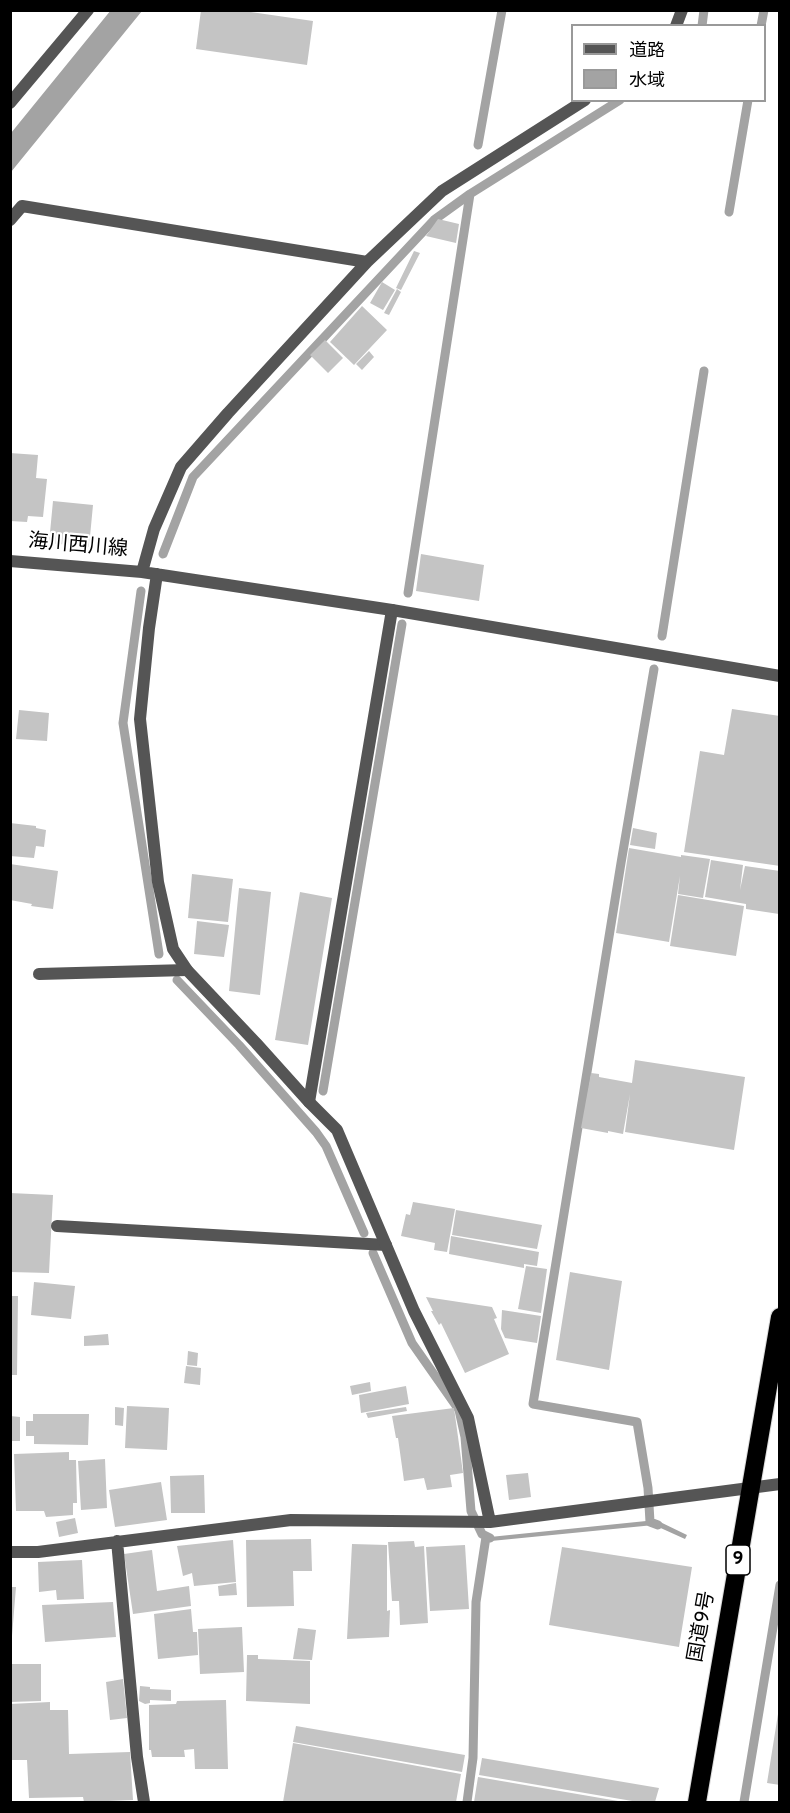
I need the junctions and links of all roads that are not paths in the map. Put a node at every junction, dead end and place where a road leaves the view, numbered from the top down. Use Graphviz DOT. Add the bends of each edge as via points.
graph roads {
  1 [pos="88,10"];
  2 [pos="582,102"];
  3 [pos="10,103"];
  4 [pos="10,220"];
  5 [pos="367,262"];
  6 [pos="10,561"];
  7 [pos="142,572"];
  8 [pos="157,574"];
  9 [pos="392,610"];
  10 [pos="780,676"];
  11 [pos="187,970"];
  12 [pos="39,974"];
  13 [pos="309,1102"];
  14 [pos="57,1226"];
  15 [pos="386,1245"];
  16 [pos="780,1317"];
  17 [pos="780,1484"];
  18 [pos="750,1488"];
  19 [pos="490,1522"];
  20 [pos="117,1541"];
  21 [pos="10,1552"];
  22 [pos="144,1803"];
  23 [pos="697,1803"];
  1 -- 3 [label="street"];
  2 -- 5 [label="street" via="442,191"];
  4 -- 5 [label="street" via="22,206"];
  5 -- 7 [label="street" via="181,467 154,529"];
  6 -- 7 [label="street, 海川西川線"];
  7 -- 8 [label="street, 海川西川線"];
  8 -- 9 [label="street, 海川西川線"];
  8 -- 11 [label="street" via="140,719 158,882 173,949"];
  9 -- 10 [label="street, 海川西川線"];
  9 -- 13 [label="street"];
  11 -- 12 [label="street"];
  11 -- 13 [label="street"];
  13 -- 15 [label="street" via="337,1130"];
  14 -- 15 [label="street"];
  15 -- 19 [label="street" via="468,1418"];
  16 -- 18 [label="highway, 国道9号 / 9"];
  17 -- 18 [label="street"];
  18 -- 19 [label="street"];
  18 -- 23 [label="highway, 国道9号 / 9"];
  19 -- 20 [label="street" via="291,1520"];
  20 -- 21 [label="street"];
  20 -- 22 [label="street"];
}
